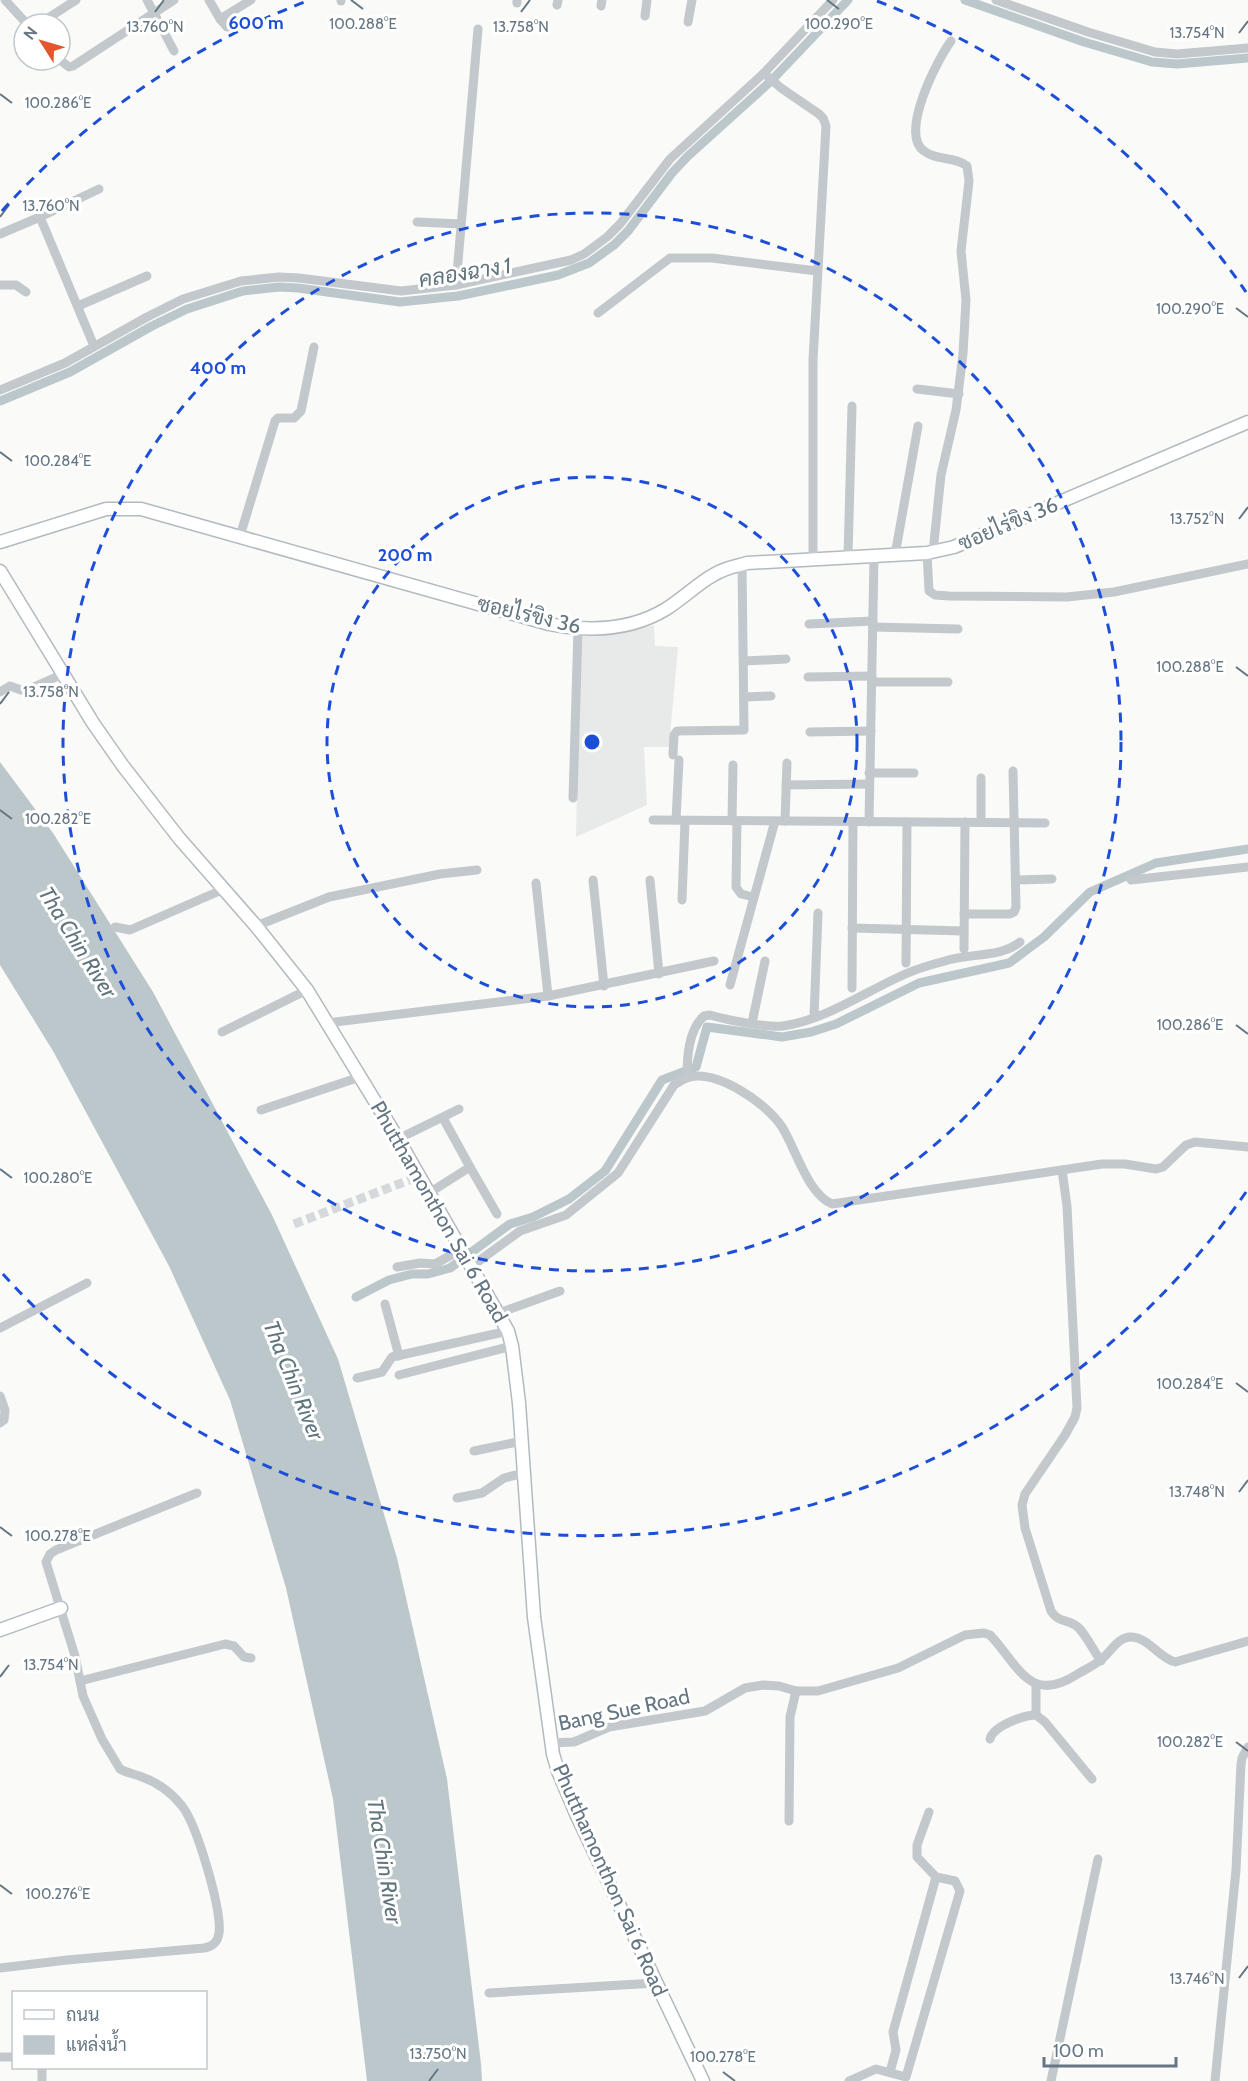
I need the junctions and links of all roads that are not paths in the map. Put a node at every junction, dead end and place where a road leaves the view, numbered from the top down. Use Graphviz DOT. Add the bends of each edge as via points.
graph roads {
  1 [pos="5,0"];
  2 [pos="76,0"];
  3 [pos="147,0"];
  4 [pos="174,0"];
  5 [pos="209,0"];
  6 [pos="251,0"];
  7 [pos="647,0"];
  8 [pos="692,0"];
  9 [pos="833,0"];
  10 [pos="996,0"];
  11 [pos="16,12"];
  12 [pos="58,12"];
  13 [pos="155,12"];
  14 [pos="645,16"];
  15 [pos="688,22"];
  16 [pos="478,29"];
  17 [pos="951,41"];
  18 [pos="1248,48"];
  19 [pos="174,51"];
  20 [pos="72,66"];
  21 [pos="766,75"];
  22 [pos="99,189"];
  23 [pos="40,217"];
  24 [pos="417,222"];
  25 [pos="461,224"];
  26 [pos="0,234"];
  27 [pos="817,270"];
  28 [pos="147,276"];
  29 [pos="0,285"];
  30 [pos="456,285"];
  31 [pos="26,292"];
  32 [pos="78,306"];
  33 [pos="598,314"];
  34 [pos="94,346"];
  35 [pos="314,347"];
  36 [pos="917,389"];
  37 [pos="0,390"];
  38 [pos="958,394"];
  39 [pos="852,406"];
  40 [pos="1248,422"];
  41 [pos="918,426"];
  42 [pos="240,536"];
  43 [pos="0,542"];
  44 [pos="930,552"];
  45 [pos="895,555"];
  46 [pos="874,556"];
  47 [pos="848,557"];
  48 [pos="813,560"];
  49 [pos="1248,564"];
  50 [pos="742,565"];
  51 [pos="0,571"];
  52 [pos="809,624"];
  53 [pos="873,624"];
  54 [pos="958,629"];
  55 [pos="578,630"];
  56 [pos="786,659"];
  57 [pos="744,661"];
  58 [pos="63,674"];
  59 [pos="808,677"];
  60 [pos="872,679"];
  61 [pos="948,682"];
  62 [pos="0,692"];
  63 [pos="771,696"];
  64 [pos="744,698"];
  65 [pos="871,731"];
  66 [pos="810,732"];
  67 [pos="787,763"];
  68 [pos="733,765"];
  69 [pos="1013,771"];
  70 [pos="869,773"];
  71 [pos="914,773"];
  72 [pos="981,778"];
  73 [pos="786,784"];
  74 [pos="869,784"];
  75 [pos="573,798"];
  76 [pos="653,820"];
  77 [pos="680,820"];
  78 [pos="735,821"];
  79 [pos="775,821"];
  80 [pos="785,821"];
  81 [pos="852,822"];
  82 [pos="869,822"];
  83 [pos="907,822"];
  84 [pos="964,822"];
  85 [pos="981,822"];
  86 [pos="1014,822"];
  87 [pos="1045,823"];
  88 [pos="1248,867"];
  89 [pos="477,870"];
  90 [pos="1052,879"];
  91 [pos="593,880"];
  92 [pos="650,880"];
  93 [pos="1016,880"];
  94 [pos="1131,880"];
  95 [pos="536,884"];
  96 [pos="224,889"];
  97 [pos="753,897"];
  98 [pos="682,900"];
  99 [pos="818,913"];
  100 [pos="964,914"];
  101 [pos="256,926"];
  102 [pos="115,927"];
  103 [pos="852,928"];
  104 [pos="907,928"];
  105 [pos="964,931"];
  106 [pos="1020,942"];
  107 [pos="964,949"];
  108 [pos="714,961"];
  109 [pos="765,961"];
  110 [pos="906,963"];
  111 [pos="658,974"];
  112 [pos="730,985"];
  113 [pos="604,986"];
  114 [pos="852,988"];
  115 [pos="307,990"];
  116 [pos="548,996"];
  117 [pos="814,1017"];
  118 [pos="327,1023"];
  119 [pos="752,1023"];
  120 [pos="222,1032"];
  121 [pos="687,1075"];
  122 [pos="360,1077"];
  123 [pos="459,1109"];
  124 [pos="261,1110"];
  125 [pos="443,1118"];
  126 [pos="398,1139"];
  127 [pos="1248,1147"];
  128 [pos="470,1167"];
  129 [pos="1062,1170"];
  130 [pos="429,1193"];
  131 [pos="497,1214"];
  132 [pos="462,1249"];
  133 [pos="472,1266"];
  134 [pos="397,1267"];
  135 [pos="87,1283"];
  136 [pos="560,1291"];
  137 [pos="385,1304"];
  138 [pos="500,1313"];
  139 [pos="0,1328"];
  140 [pos="508,1330"];
  141 [pos="512,1346"];
  142 [pos="399,1356"];
  143 [pos="399,1375"];
  144 [pos="357,1378"];
  145 [pos="0,1396"];
  146 [pos="0,1423"];
  147 [pos="522,1441"];
  148 [pos="474,1452"];
  149 [pos="524,1473"];
  150 [pos="197,1493"];
  151 [pos="457,1498"];
  152 [pos="61,1608"];
  153 [pos="0,1630"];
  154 [pos="1248,1641"];
  155 [pos="251,1658"];
  156 [pos="1101,1661"];
  157 [pos="80,1681"];
  158 [pos="1036,1687"];
  159 [pos="796,1691"];
  160 [pos="1036,1715"];
  161 [pos="990,1739"];
  162 [pos="550,1743"];
  163 [pos="1248,1747"];
  164 [pos="1092,1779"];
  165 [pos="929,1812"];
  166 [pos="789,1821"];
  167 [pos="1098,1859"];
  168 [pos="936,1877"];
  169 [pos="0,1968"];
  170 [pos="656,1983"];
  171 [pos="489,1993"];
  172 [pos="890,2072"];
  173 [pos="703,2081"];
  174 [pos="849,2081"];
  175 [pos="1051,2081"];
  176 [pos="1215,2081"];
  1 -- 11 [label="street"];
  2 -- 12 [label="street"];
  3 -- 13 [label="street"];
  4 -- 13 [label="street"];
  5 -- 6 [label="street" via="224,23"];
  7 -- 14 [label="street"];
  8 -- 15 [label="street"];
  9 -- 21 [label="street"];
  10 -- 18 [label="street" via="1155,52"];
  13 -- 19 [label="street"];
  13 -- 20 [label="street"];
  16 -- 25 [label="street"];
  17 -- 38 [label="street" via="928,80 916,142 923,151 967,166 969,181 961,251 966,300"];
  21 -- 27 [label="street" via="819,114 826,126"];
  21 -- 30 [label="street" via="670,159 620,224 596,246 555,265"];
  22 -- 23 [label="street"];
  23 -- 26 [label="street"];
  23 -- 32 [label="street"];
  24 -- 25 [label="street"];
  25 -- 30 [label="street"];
  27 -- 33 [label="street" via="712,258 670,258"];
  27 -- 48 [label="street" via="812,389"];
  28 -- 32 [label="street"];
  29 -- 31 [label="street" via="16,285"];
  30 -- 34 [label="street" via="400,291 299,278 241,281 183,299"];
  32 -- 34 [label="street"];
  34 -- 37 [label="street" via="65,363"];
  35 -- 42 [label="street" via="301,411 294,418 278,417 275,421"];
  36 -- 38 [label="street"];
  38 -- 44 [label="street"];
  39 -- 47 [label="street"];
  40 -- 44 [label="main road, ซอยไร่ขิง 36" via="954,548"];
  41 -- 45 [label="street"];
  42 -- 43 [label="main road, ซอยไร่ขิง 36" via="141,509 106,509"];
  42 -- 55 [label="main road, ซอยไร่ขิง 36"];
  44 -- 45 [label="main road, ซอยไร่ขิง 36"];
  44 -- 49 [label="street" via="929,591 949,596 1067,597 1114,592"];
  45 -- 46 [label="main road, ซอยไร่ขิง 36"];
  46 -- 47 [label="main road, ซอยไร่ขิง 36"];
  46 -- 53 [label="street"];
  47 -- 48 [label="main road, ซอยไร่ขิง 36"];
  48 -- 50 [label="main road, ซอยไร่ขิง 36"];
  50 -- 55 [label="main road, ซอยไร่ขิง 36" via="727,568 646,619 626,626"];
  50 -- 57 [label="street"];
  51 -- 58 [label="main road, Phutthamonthon Sai 6 Road"];
  52 -- 53 [label="street"];
  53 -- 54 [label="street"];
  53 -- 60 [label="street"];
  55 -- 75 [label="street"];
  56 -- 57 [label="street"];
  57 -- 64 [label="street"];
  58 -- 62 [label="street" via="27,690 10,686"];
  58 -- 96 [label="main road, Phutthamonthon Sai 6 Road" via="123,766"];
  59 -- 60 [label="street"];
  60 -- 61 [label="street"];
  60 -- 65 [label="street"];
  63 -- 64 [label="street"];
  64 -- 77 [label="street" via="744,730 677,731 674,735"];
  65 -- 66 [label="street"];
  65 -- 70 [label="street"];
  67 -- 73 [label="street"];
  68 -- 78 [label="street"];
  69 -- 86 [label="street"];
  70 -- 71 [label="street"];
  70 -- 74 [label="street"];
  72 -- 85 [label="street"];
  73 -- 74 [label="street"];
  73 -- 80 [label="street"];
  74 -- 82 [label="street"];
  76 -- 77 [label="street"];
  77 -- 78 [label="street"];
  77 -- 98 [label="street"];
  78 -- 79 [label="street"];
  78 -- 97 [label="street" via="736,886 741,894"];
  79 -- 80 [label="street"];
  79 -- 97 [label="street"];
  80 -- 81 [label="street"];
  81 -- 82 [label="street"];
  81 -- 103 [label="street"];
  82 -- 83 [label="street"];
  83 -- 84 [label="street"];
  83 -- 104 [label="street"];
  84 -- 85 [label="street"];
  84 -- 100 [label="street"];
  85 -- 86 [label="street"];
  86 -- 87 [label="street"];
  86 -- 93 [label="street"];
  88 -- 94 [label="street"];
  89 -- 101 [label="street" via="329,897"];
  90 -- 93 [label="street"];
  91 -- 113 [label="street"];
  92 -- 111 [label="street"];
  93 -- 100 [label="street" via="1014,912"];
  95 -- 116 [label="street"];
  96 -- 101 [label="main road, Phutthamonthon Sai 6 Road"];
  96 -- 102 [label="street" via="130,930"];
  97 -- 112 [label="street"];
  99 -- 117 [label="street"];
  100 -- 105 [label="street"];
  101 -- 115 [label="main road, Phutthamonthon Sai 6 Road"];
  103 -- 104 [label="street"];
  103 -- 114 [label="street"];
  104 -- 105 [label="street"];
  104 -- 110 [label="street"];
  105 -- 107 [label="street"];
  106 -- 117 [label="street" via="1000,952 967,955 927,966"];
  108 -- 111 [label="street"];
  109 -- 119 [label="street"];
  111 -- 113 [label="street"];
  113 -- 116 [label="street"];
  115 -- 118 [label="main road, Phutthamonthon Sai 6 Road"];
  115 -- 120 [label="street"];
  116 -- 118 [label="street"];
  117 -- 119 [label="street" via="782,1026"];
  118 -- 122 [label="main road, Phutthamonthon Sai 6 Road"];
  119 -- 121 [label="street" via="704,1016 696,1026"];
  121 -- 129 [label="street" via="728,1084 769,1112 783,1128 809,1179 832,1204"];
  121 -- 133 [label="street" via="674,1085 618,1173 608,1182 566,1215 520,1231"];
  122 -- 124 [label="street"];
  122 -- 126 [label="main road, Phutthamonthon Sai 6 Road"];
  123 -- 125 [label="street"];
  125 -- 126 [label="street"];
  125 -- 128 [label="street"];
  126 -- 130 [label="main road, Phutthamonthon Sai 6 Road"];
  127 -- 129 [label="street" via="1195,1142 1156,1169 1102,1164"];
  128 -- 130 [label="street"];
  128 -- 131 [label="street"];
  129 -- 156 [label="street" via="1077,1408 1065,1435 1025,1494 1021,1510 1052,1611 1061,1621 1076,1625"];
  130 -- 132 [label="main road, Phutthamonthon Sai 6 Road"];
  132 -- 133 [label="main road, Phutthamonthon Sai 6 Road"];
  132 -- 134 [label="street" via="435,1264"];
  133 -- 138 [label="main road, Phutthamonthon Sai 6 Road"];
  135 -- 139 [label="street"];
  136 -- 138 [label="street"];
  137 -- 142 [label="street"];
  138 -- 140 [label="main road, Phutthamonthon Sai 6 Road"];
  140 -- 141 [label="main road, Phutthamonthon Sai 6 Road"];
  140 -- 142 [label="street"];
  141 -- 143 [label="street"];
  141 -- 147 [label="main road, Phutthamonthon Sai 6 Road"];
  142 -- 144 [label="street" via="389,1359 382,1372"];
  145 -- 146 [label="street" via="5,1410"];
  147 -- 148 [label="street"];
  147 -- 149 [label="main road, Phutthamonthon Sai 6 Road"];
  149 -- 151 [label="street" via="504,1478 482,1493"];
  149 -- 162 [label="main road, Phutthamonthon Sai 6 Road" via="534,1617"];
  150 -- 152 [label="street" via="52,1553 46,1562"];
  152 -- 153 [label="main road"];
  152 -- 157 [label="street"];
  154 -- 156 [label="street" via="1174,1662 1144,1641 1124,1638"];
  155 -- 157 [label="street" via="225,1644"];
  156 -- 158 [label="street" via="1063,1684"];
  157 -- 169 [label="street" via="94,1722 118,1768 164,1787 189,1817 214,1893 219,1935 214,1944 204,1948"];
  158 -- 159 [label="street, Bang Sue Road" via="990,1635 975,1633 879,1675 818,1691"];
  158 -- 160 [label="street"];
  159 -- 162 [label="street, Bang Sue Road" via="771,1685 744,1688 705,1711 617,1725 574,1742"];
  159 -- 166 [label="street" via="790,1717"];
  160 -- 161 [label="street" via="1009,1722 994,1731"];
  160 -- 164 [label="street"];
  162 -- 170 [label="main road, Phutthamonthon Sai 6 Road" via="577,1816"];
  163 -- 176 [label="street" via="1241,1764 1236,1870"];
  165 -- 168 [label="street" via="917,1845 917,1857"];
  167 -- 175 [label="street"];
  168 -- 172 [label="street" via="893,2032 896,2050"];
  168 -- 172 [label="street" via="955,1881 960,1891 906,2077"];
  170 -- 171 [label="street"];
  170 -- 173 [label="main road, Phutthamonthon Sai 6 Road"];
  172 -- 174 [label="street" via="876,2069"];
}
